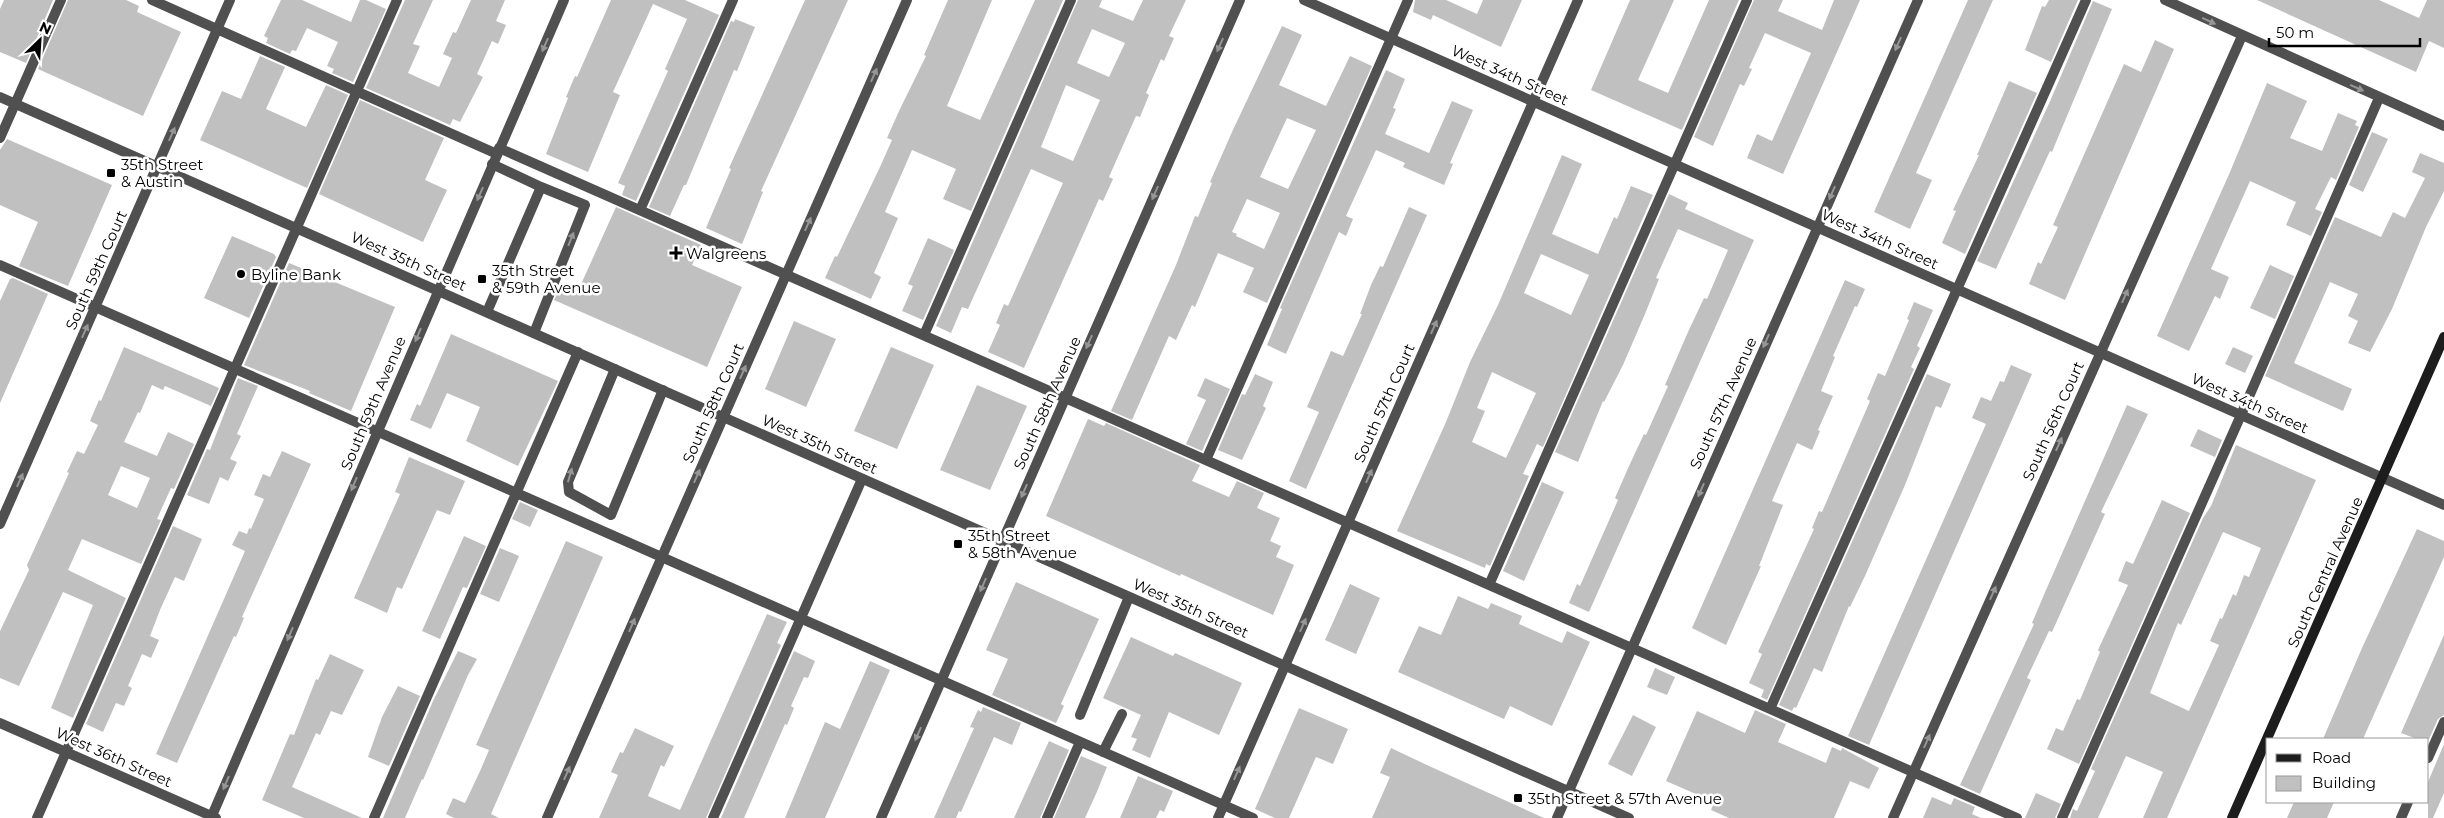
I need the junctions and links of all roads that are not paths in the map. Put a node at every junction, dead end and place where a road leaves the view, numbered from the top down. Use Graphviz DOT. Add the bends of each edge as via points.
graph roads {
  1 [pos="60,0"];
  2 [pos="152,0"];
  3 [pos="230,0"];
  4 [pos="397,0"];
  5 [pos="564,0"];
  6 [pos="733,0"];
  7 [pos="906,0"];
  8 [pos="1071,0"];
  9 [pos="1240,0"];
  10 [pos="1304,0"];
  11 [pos="1408,0"];
  12 [pos="1578,0"];
  13 [pos="1747,0"];
  14 [pos="1918,0"];
  15 [pos="2086,0"];
  16 [pos="2165,0"];
  17 [pos="218,28"];
  18 [pos="2242,36"];
  19 [pos="1391,39"];
  20 [pos="358,90"];
  21 [pos="0,97"];
  22 [pos="2379,98"];
  23 [pos="1533,102"];
  24 [pos="15,104"];
  25 [pos="2444,126"];
  26 [pos="0,138"];
  27 [pos="498,151"];
  28 [pos="492,164"];
  29 [pos="1673,164"];
  30 [pos="158,166"];
  31 [pos="541,187"];
  32 [pos="640,210"];
  33 [pos="1816,227"];
  34 [pos="296,228"];
  35 [pos="0,264"];
  36 [pos="786,275"];
  37 [pos="1957,289"];
  38 [pos="438,290"];
  39 [pos="96,307"];
  40 [pos="487,312"];
  41 [pos="534,333"];
  42 [pos="924,335"];
  43 [pos="2444,337"];
  44 [pos="578,352"];
  45 [pos="2100,352"];
  46 [pos="234,368"];
  47 [pos="615,369"];
  48 [pos="663,390"];
  49 [pos="1065,398"];
  50 [pos="2241,415"];
  51 [pos="723,417"];
  52 [pos="377,431"];
  53 [pos="1206,460"];
  54 [pos="2383,478"];
  55 [pos="862,479"];
  56 [pos="517,493"];
  57 [pos="2444,505"];
  58 [pos="1348,523"];
  59 [pos="0,524"];
  60 [pos="1003,541"];
  61 [pos="662,557"];
  62 [pos="1489,585"];
  63 [pos="1129,597"];
  64 [pos="801,618"];
  65 [pos="1632,648"];
  66 [pos="1285,666"];
  67 [pos="941,680"];
  68 [pos="1770,709"];
  69 [pos="1122,714"];
  70 [pos="1080,715"];
  71 [pos="2444,722"];
  72 [pos="0,723"];
  73 [pos="2268,738"];
  74 [pos="2266,741"];
  75 [pos="1080,742"];
  76 [pos="66,752"];
  77 [pos="1103,752"];
  78 [pos="2429,756"];
  79 [pos="1914,772"];
  80 [pos="1569,791"];
  81 [pos="2408,803"];
  82 [pos="1224,805"];
  83 [pos="213,817"];
  84 [pos="37,818"];
  85 [pos="374,818"];
  86 [pos="547,818"];
  87 [pos="713,818"];
  88 [pos="881,818"];
  89 [pos="1047,818"];
  90 [pos="1218,818"];
  91 [pos="1253,818"];
  92 [pos="1557,818"];
  93 [pos="1629,818"];
  94 [pos="1893,818"];
  95 [pos="2017,818"];
  96 [pos="2062,818"];
  97 [pos="2232,818"];
  98 [pos="2401,818"];
  1 -- 24 [label="street"];
  2 -- 17 [label="street"];
  3 -- 17 [label="street, South 59th Court"];
  4 -- 20 [label="street"];
  5 -- 27 [label="street, South 59th Avenue, one-way"];
  6 -- 32 [label="street"];
  36 -- 7 [label="street, South 58th Court, one-way"];
  8 -- 42 [label="street"];
  9 -- 49 [label="street, South 58th Avenue, one-way"];
  10 -- 19 [label="street, West 34th Street"];
  11 -- 19 [label="street"];
  12 -- 23 [label="street, South 57th Court"];
  13 -- 29 [label="street"];
  14 -- 33 [label="street, South 57th Avenue, one-way"];
  15 -- 37 [label="street"];
  16 -- 18 [label="street, one-way"];
  17 -- 20 [label="street"];
  30 -- 17 [label="street, South 59th Court, one-way"];
  18 -- 22 [label="street, one-way"];
  45 -- 18 [label="street, South 56th Court, one-way"];
  19 -- 23 [label="street, West 34th Street"];
  19 -- 53 [label="street"];
  20 -- 27 [label="street"];
  20 -- 34 [label="street"];
  21 -- 24 [label="street, West 35th Street"];
  22 -- 25 [label="street"];
  22 -- 50 [label="street"];
  23 -- 29 [label="street, West 34th Street"];
  58 -- 23 [label="street, South 57th Court, one-way"];
  24 -- 26 [label="street"];
  24 -- 30 [label="street, West 35th Street"];
  27 -- 28 [label="street, South 59th Avenue"];
  27 -- 32 [label="street"];
  28 -- 31 [label="street"];
  28 -- 38 [label="street, South 59th Avenue, one-way"];
  29 -- 33 [label="street, West 34th Street"];
  29 -- 62 [label="street"];
  30 -- 34 [label="street, West 35th Street"];
  30 -- 39 [label="street, South 59th Court"];
  31 -- 40 [label="street"];
  41 -- 31 [label="street, one-way" via="584,205"];
  32 -- 36 [label="street"];
  33 -- 37 [label="street, West 34th Street"];
  33 -- 65 [label="street, South 57th Avenue, one-way"];
  34 -- 38 [label="street, West 35th Street"];
  34 -- 46 [label="street"];
  35 -- 39 [label="street"];
  36 -- 42 [label="street"];
  51 -- 36 [label="street, South 58th Court, one-way"];
  37 -- 45 [label="street, West 34th Street"];
  37 -- 68 [label="street"];
  38 -- 40 [label="street, West 35th Street"];
  38 -- 52 [label="street, South 59th Avenue, one-way"];
  39 -- 46 [label="street"];
  59 -- 39 [label="street, South 59th Court, one-way"];
  40 -- 41 [label="street, West 35th Street"];
  41 -- 44 [label="street, West 35th Street"];
  42 -- 49 [label="street"];
  43 -- 54 [label="main road, South Central Avenue"];
  44 -- 47 [label="street, West 35th Street"];
  44 -- 56 [label="street"];
  45 -- 50 [label="street, West 34th Street"];
  79 -- 45 [label="street, South 56th Court, one-way"];
  46 -- 52 [label="street"];
  46 -- 76 [label="street"];
  47 -- 48 [label="street, West 35th Street"];
  48 -- 47 [label="street, one-way" via="611,515 569,492 568,482"];
  48 -- 51 [label="street, West 35th Street"];
  49 -- 53 [label="street"];
  49 -- 60 [label="street, South 58th Avenue, one-way"];
  50 -- 54 [label="street, West 34th Street"];
  50 -- 96 [label="street"];
  51 -- 55 [label="street, West 35th Street"];
  61 -- 51 [label="street, South 58th Court, one-way"];
  52 -- 56 [label="street"];
  52 -- 83 [label="street, South 59th Avenue, one-way"];
  53 -- 58 [label="street"];
  54 -- 57 [label="street, West 34th Street"];
  54 -- 73 [label="main road, South Central Avenue"];
  55 -- 60 [label="street, West 35th Street"];
  55 -- 64 [label="street"];
  56 -- 61 [label="street"];
  56 -- 85 [label="street"];
  58 -- 62 [label="street"];
  66 -- 58 [label="street, South 57th Court, one-way"];
  60 -- 63 [label="street, West 35th Street"];
  60 -- 67 [label="street, South 58th Avenue, one-way"];
  61 -- 64 [label="street"];
  86 -- 61 [label="street, South 58th Court, one-way"];
  62 -- 65 [label="street"];
  63 -- 66 [label="street, West 35th Street"];
  63 -- 70 [label="street"];
  64 -- 67 [label="street"];
  64 -- 87 [label="street"];
  65 -- 68 [label="street"];
  65 -- 80 [label="street, South 57th Avenue"];
  66 -- 80 [label="street, West 35th Street"];
  82 -- 66 [label="street, South 57th Court, one-way"];
  67 -- 75 [label="street"];
  67 -- 88 [label="street, South 58th Avenue, one-way"];
  68 -- 79 [label="street"];
  69 -- 77 [label="street"];
  71 -- 78 [label="street"];
  72 -- 76 [label="street, West 36th Street"];
  74 -- 97 [label="main road, South Central Avenue"];
  75 -- 77 [label="street"];
  75 -- 89 [label="street"];
  76 -- 83 [label="street, West 36th Street"];
  76 -- 84 [label="street"];
  77 -- 82 [label="street"];
  79 -- 94 [label="street, South 56th Court"];
  79 -- 95 [label="street"];
  80 -- 92 [label="street, South 57th Avenue"];
  80 -- 93 [label="street, West 35th Street"];
  81 -- 98 [label="street"];
  82 -- 90 [label="street, South 57th Court"];
  82 -- 91 [label="street"];
}
